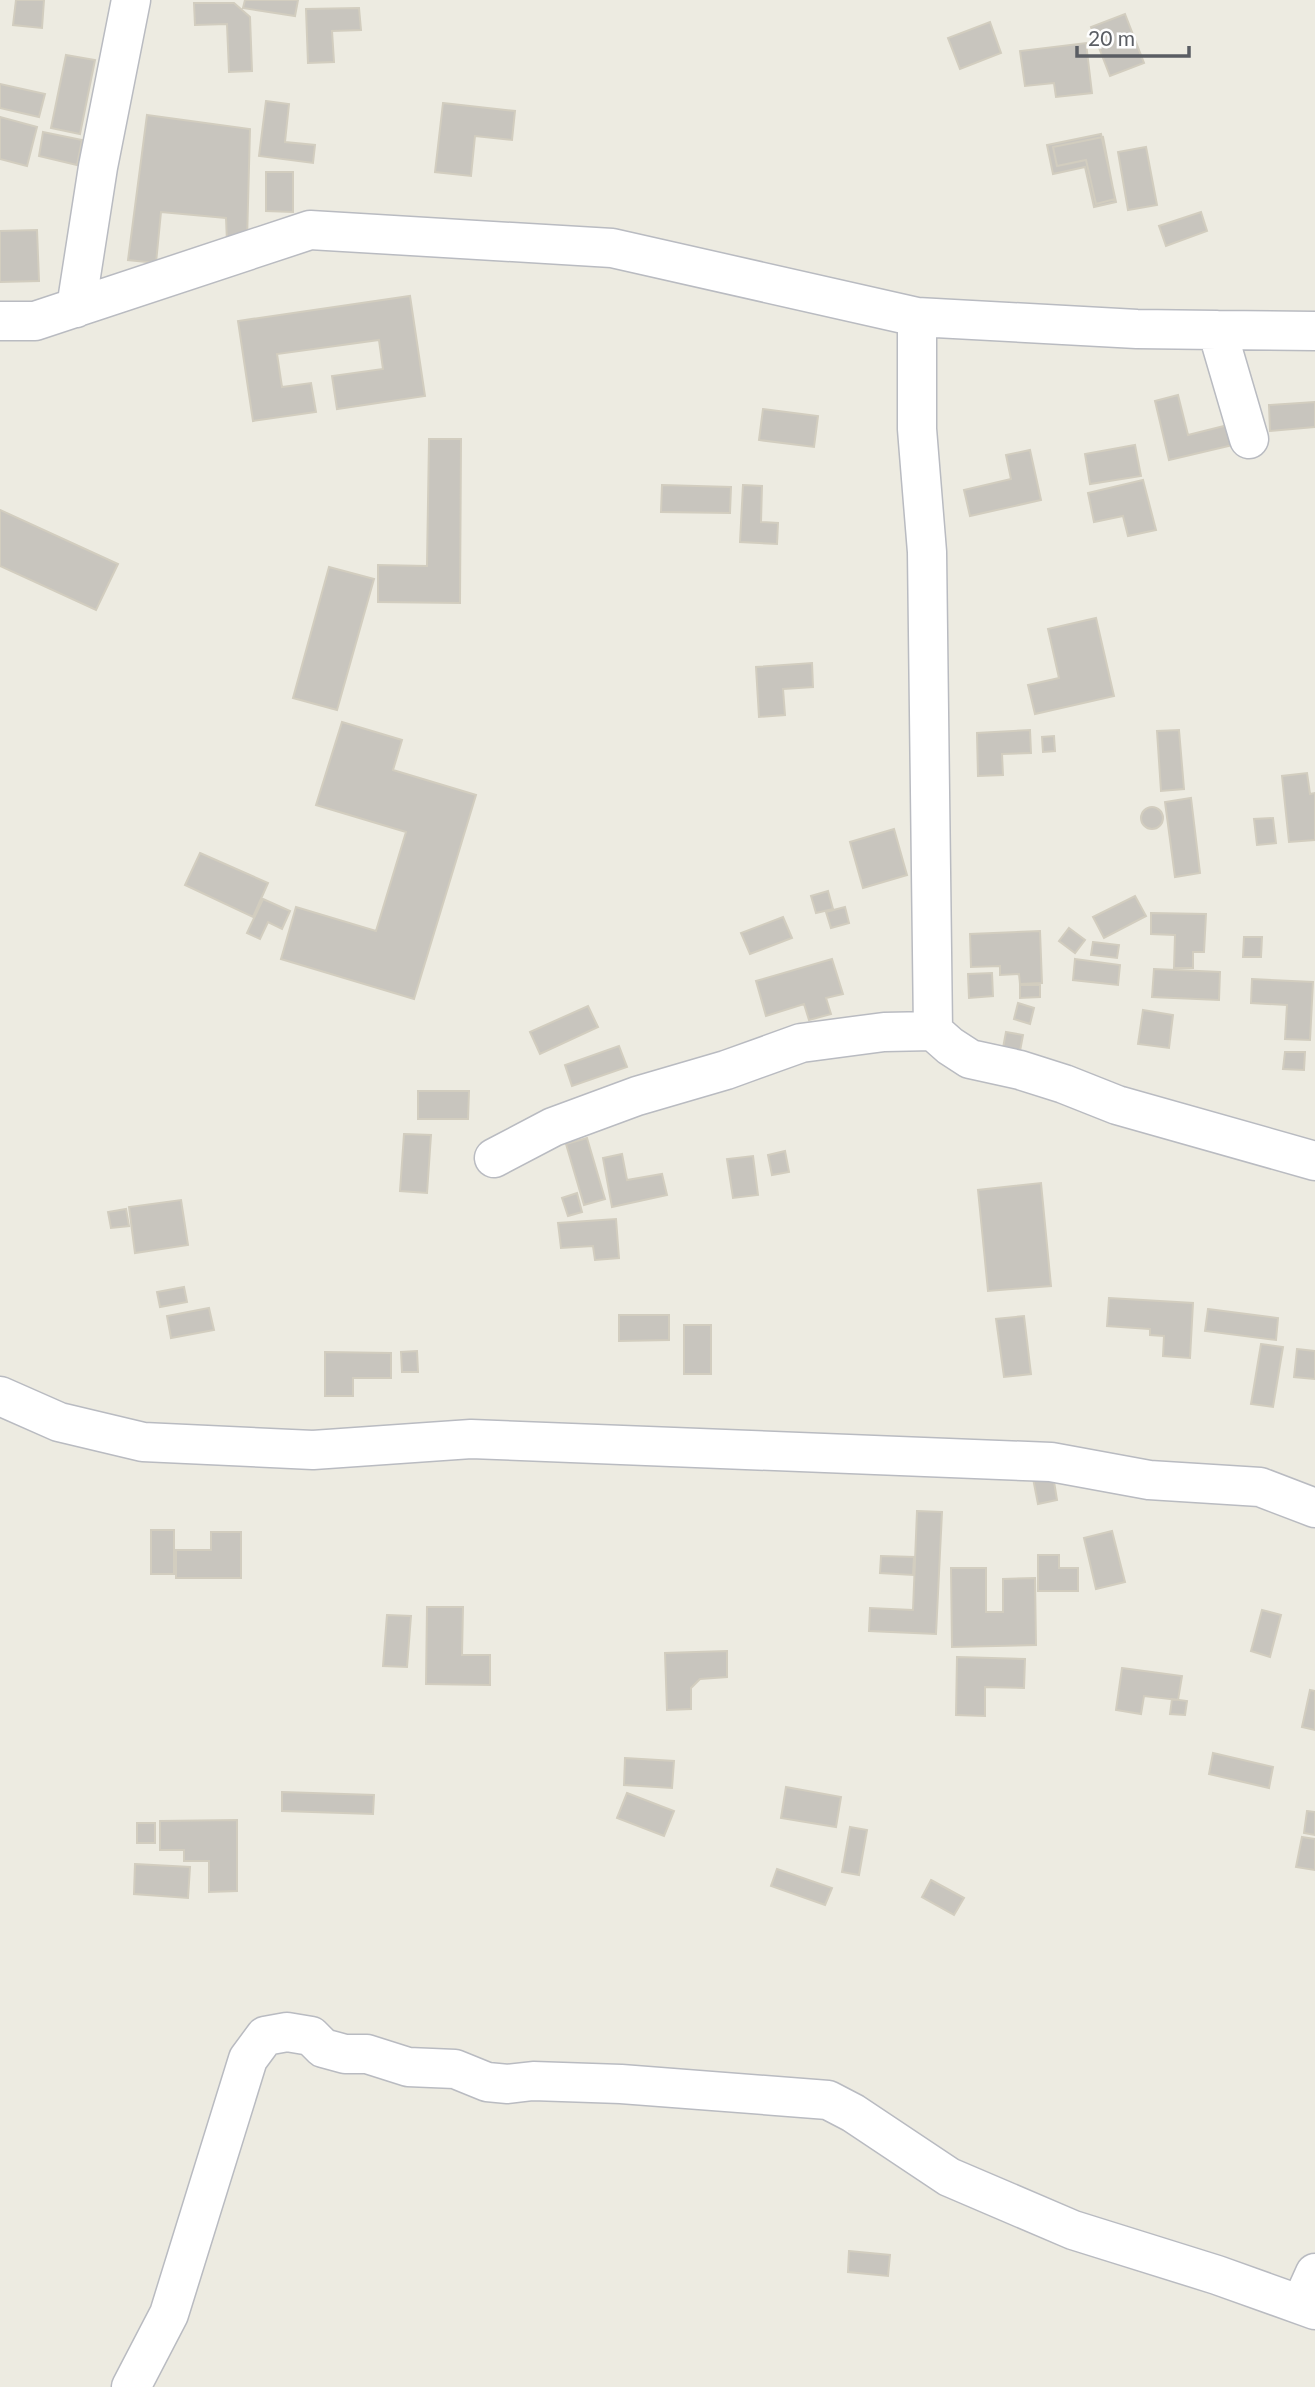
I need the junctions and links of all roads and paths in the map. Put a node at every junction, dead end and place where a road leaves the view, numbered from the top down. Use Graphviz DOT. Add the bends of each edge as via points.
graph roads {
  1 [pos="131,0"];
  2 [pos="76,308"];
  3 [pos="917,317"];
  4 [pos="0,321"];
  5 [pos="1217,330"];
  6 [pos="1315,331"];
  7 [pos="1249,439"];
  8 [pos="933,1031"];
  9 [pos="494,1158"];
  10 [pos="1315,1161"];
  11 [pos="0,1396"];
  12 [pos="1315,1508"];
  13 [pos="1310,2296"];
  14 [pos="131,2387"];
  1 -- 2 [label="street"];
  2 -- 3 [label="street" via="310,230 612,248"];
  2 -- 4 [label="street" via="35,321"];
  3 -- 5 [label="street"];
  3 -- 8 [label="street" via="917,429 927,552"];
  5 -- 6 [label="street"];
  5 -- 7 [label="street"];
  8 -- 9 [label="street" via="801,1043 553,1127"];
  8 -- 10 [label="street" via="970,1059 1020,1070 1117,1105"];
  11 -- 12 [label="street" via="59,1422 144,1442 313,1450 471,1439 1051,1462 1149,1480 1260,1487"];
  13 -- 14 [label="street" via="1217,2274 1073,2230 949,2177 828,2101 621,2084 486,2082 455,2069 408,2067 368,2054 345,2054 323,2048 311,2036 287,2032 265,2036 248,2059 169,2314"];
}
